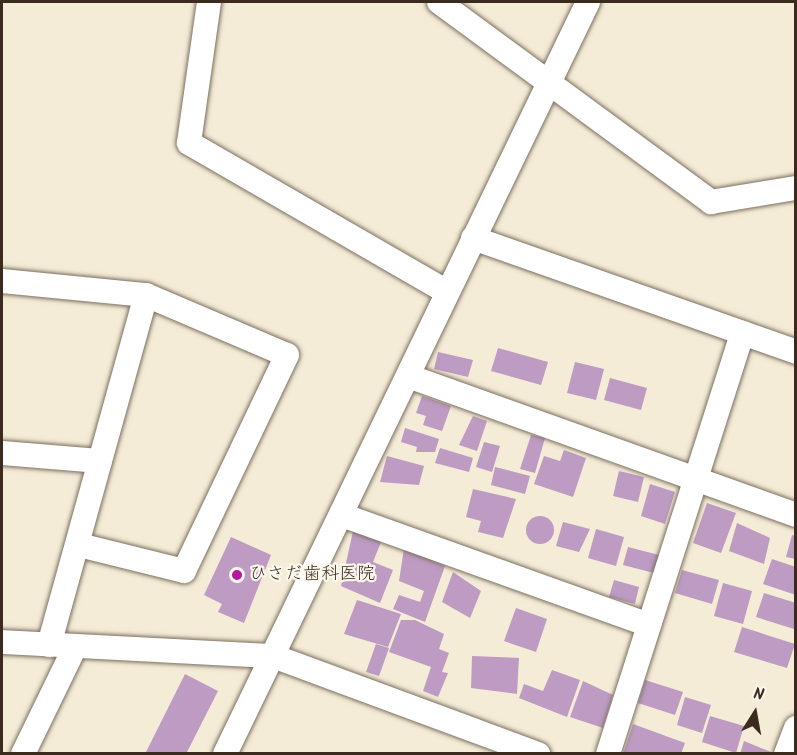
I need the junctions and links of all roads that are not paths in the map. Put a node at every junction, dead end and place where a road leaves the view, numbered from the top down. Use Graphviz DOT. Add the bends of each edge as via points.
graph roads {
  1 [pos="209,2"];
  2 [pos="439,2"];
  3 [pos="588,2"];
  4 [pos="548,85"];
  5 [pos="795,188"];
  6 [pos="473,238"];
  7 [pos="2,281"];
  8 [pos="447,292"];
  9 [pos="146,295"];
  10 [pos="742,333"];
  11 [pos="795,352"];
  12 [pos="408,376"];
  13 [pos="2,453"];
  14 [pos="100,460"];
  15 [pos="696,479"];
  16 [pos="342,515"];
  17 [pos="795,515"];
  18 [pos="79,545"];
  19 [pos="649,625"];
  20 [pos="2,642"];
  21 [pos="49,645"];
  22 [pos="75,647"];
  23 [pos="273,656"];
  24 [pos="795,728"];
  25 [pos="23,753"];
  26 [pos="225,753"];
  27 [pos="538,753"];
  28 [pos="608,753"];
  29 [pos="786,753"];
  1 -- 8 [label="street" via="189,143"];
  2 -- 4 [label="street"];
  3 -- 4 [label="street"];
  4 -- 5 [label="street" via="711,202"];
  4 -- 6 [label="street"];
  6 -- 8 [label="street"];
  6 -- 10 [label="street"];
  7 -- 9 [label="street"];
  8 -- 12 [label="street"];
  9 -- 14 [label="street"];
  9 -- 18 [label="street" via="287,355 184,571"];
  10 -- 11 [label="street"];
  10 -- 15 [label="street"];
  12 -- 15 [label="street"];
  12 -- 16 [label="street"];
  13 -- 14 [label="street"];
  14 -- 18 [label="street"];
  15 -- 17 [label="street"];
  15 -- 19 [label="street"];
  16 -- 19 [label="street"];
  16 -- 23 [label="street"];
  18 -- 21 [label="street"];
  19 -- 28 [label="street"];
  20 -- 21 [label="street"];
  21 -- 22 [label="street"];
  22 -- 23 [label="street"];
  22 -- 25 [label="street"];
  23 -- 26 [label="street"];
  23 -- 27 [label="street"];
  24 -- 29 [label="street"];
}
